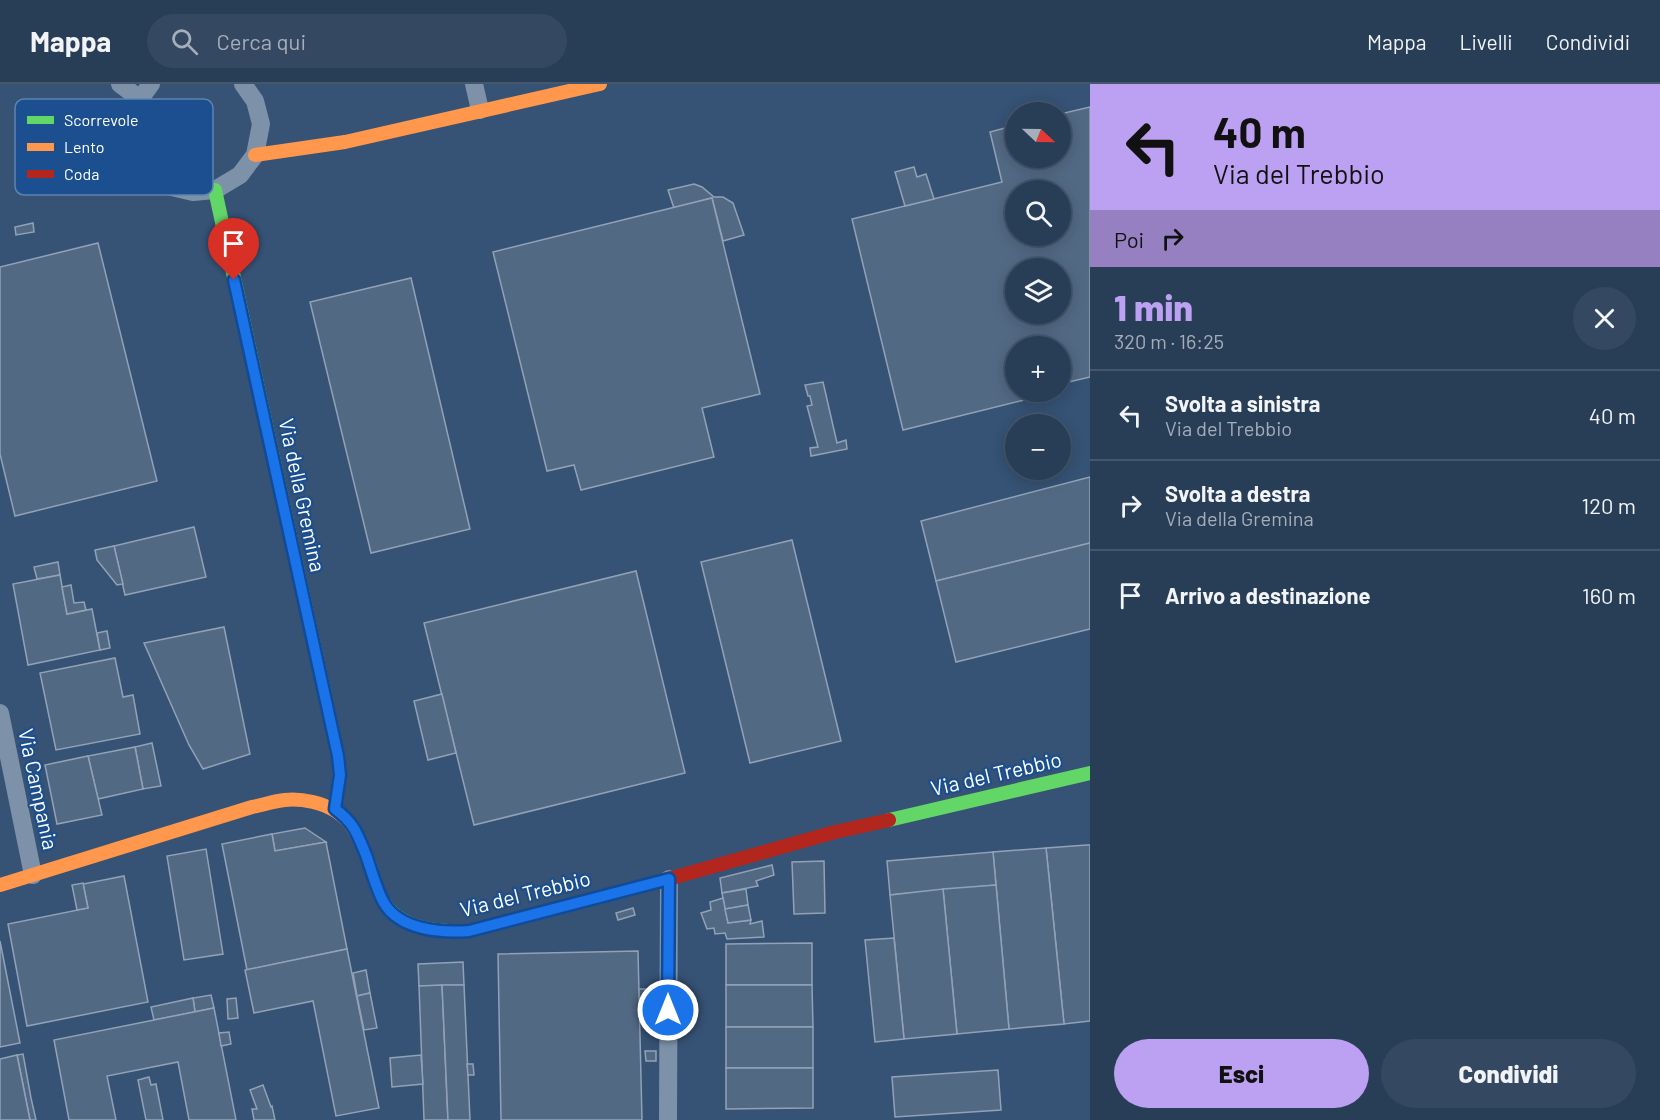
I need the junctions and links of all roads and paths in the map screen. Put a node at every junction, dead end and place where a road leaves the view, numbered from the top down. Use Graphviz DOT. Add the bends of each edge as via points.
graph roads {
  1 [pos="120,84"];
  2 [pos="243,84"];
  3 [pos="474,84"];
  4 [pos="600,84"];
  5 [pos="146,91"];
  6 [pos="480,110"];
  7 [pos="255,155"];
  8 [pos="215,190"];
  9 [pos="0,713"];
  10 [pos="1090,773"];
  11 [pos="335,809"];
  12 [pos="33,875"];
  13 [pos="669,879"];
  14 [pos="0,885"];
  15 [pos="668,1120"];
  1 -- 5 [label="street"];
  2 -- 7 [label="street" via="255,101 261,124"];
  3 -- 6 [label="street"];
  4 -- 6 [label="street"];
  6 -- 7 [label="street" via="345,142"];
  7 -- 8 [label="street" via="240,176"];
  8 -- 11 [label="street, Via della Gremina" via="338,756 340,775"];
  9 -- 12 [label="street, Via Campania"];
  10 -- 13 [label="street, Via del Trebbio" via="835,832"];
  11 -- 12 [label="street, Via del Trebbio" via="312,801 286,800 252,807"];
  11 -- 13 [label="street, Via del Trebbio" via="356,830 384,903 395,915 429,930 469,931"];
  12 -- 14 [label="street, Via del Trebbio"];
  13 -- 15 [label="street"];
}
